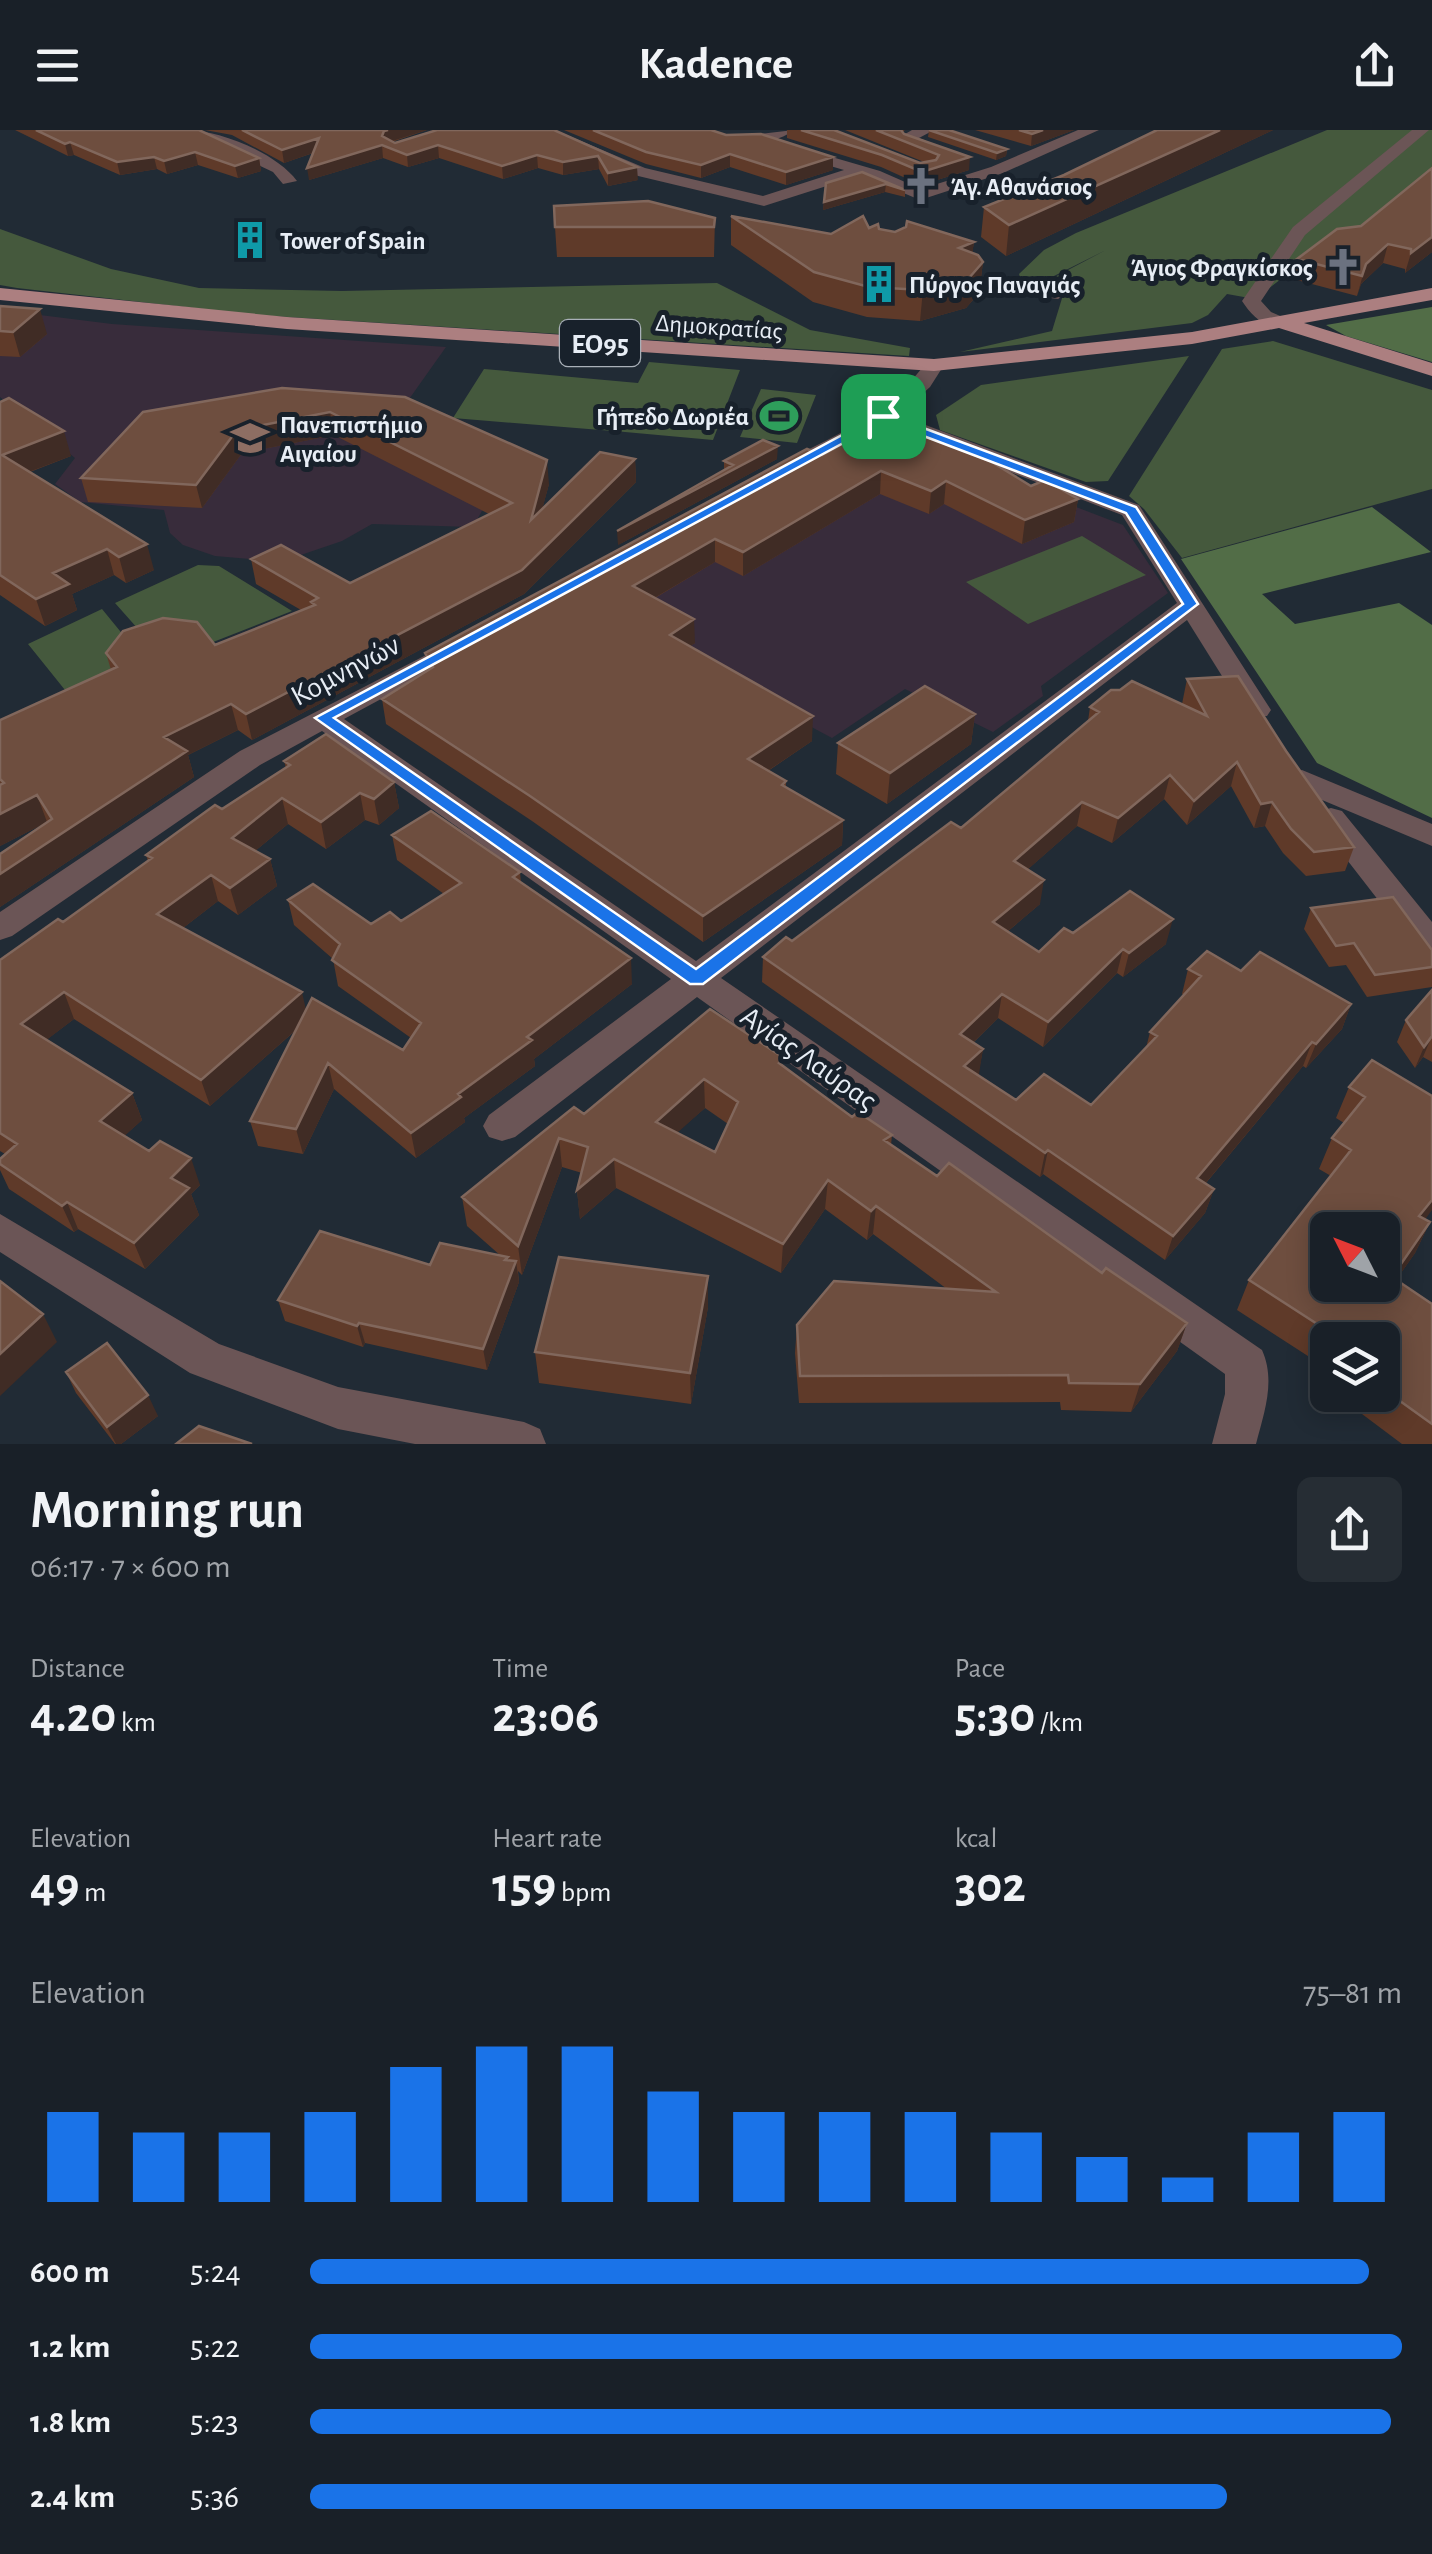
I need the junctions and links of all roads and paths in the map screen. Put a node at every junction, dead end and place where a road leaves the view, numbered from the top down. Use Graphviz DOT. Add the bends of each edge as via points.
graph roads {
  1 [pos="193,130"];
  2 [pos="542,130"];
  3 [pos="697,130"];
  4 [pos="926,130"];
  5 [pos="1032,130"];
  6 [pos="1091,130"];
  7 [pos="1421,130"];
  8 [pos="778,133"];
  9 [pos="584,135"];
  10 [pos="1067,139"];
  11 [pos="565,140"];
  12 [pos="1011,149"];
  13 [pos="1029,154"];
  14 [pos="862,170"];
  15 [pos="997,170"];
  16 [pos="908,174"];
  17 [pos="890,180"];
  18 [pos="289,182"];
  19 [pos="987,285"];
  20 [pos="1058,293"];
  21 [pos="0,294"];
  22 [pos="1432,294"];
  23 [pos="1278,322"];
  24 [pos="934,365"];
  25 [pos="1432,370"];
  26 [pos="883,416"];
  27 [pos="757,486"];
  28 [pos="1191,604"];
  29 [pos="492,629"];
  30 [pos="323,718"];
  31 [pos="1272,732"];
  32 [pos="1432,836"];
  33 [pos="0,928"];
  34 [pos="1432,945"];
  35 [pos="696,979"];
  36 [pos="502,1126"];
  37 [pos="0,1231"];
  38 [pos="524,1444"];
  39 [pos="1234,1444"];
  1 -- 18 [label="street" via="279,169"];
  2 -- 11 [label="street"];
  3 -- 8 [label="street" via="730,141"];
  4 -- 15 [label="street" via="909,140"];
  5 -- 10 [label="street"];
  6 -- 10 [label="street"];
  7 -- 23 [label="street" via="1299,231 1251,301"];
  8 -- 14 [label="street"];
  9 -- 11 [label="street"];
  10 -- 13 [label="street"];
  11 -- 14 [label="street" via="640,172 764,201"];
  12 -- 13 [label="street"];
  13 -- 15 [label="street"];
  14 -- 17 [label="street"];
  15 -- 17 [label="street" via="920,195"];
  16 -- 17 [label="street"];
  19 -- 20 [label="street"];
  21 -- 24 [label="main road, Δημοκρατίας / ΕΟ95" via="268,322"];
  22 -- 23 [label="main road, Δημοκρατίας / ΕΟ95"];
  23 -- 24 [label="main road, Δημοκρατίας / ΕΟ95"];
  23 -- 25 [label="main road, ΕΟ95"];
  24 -- 26 [label="street"];
  26 -- 27 [label="street"];
  26 -- 28 [label="street" via="1131,510"];
  28 -- 31 [label="street"];
  28 -- 35 [label="street"];
  29 -- 30 [label="street, Κομνηνών"];
  30 -- 33 [label="street, Κομνηνών" via="250,758"];
  30 -- 35 [label="street, Αγίας Λαύρας"];
  32 -- 34 [label="street" via="1304,778"];
  35 -- 36 [label="street"];
  35 -- 39 [label="street, Αγίας Λαύρας" via="1247,1364"];
  37 -- 38 [label="street" via="205,1359 338,1408"];
}
